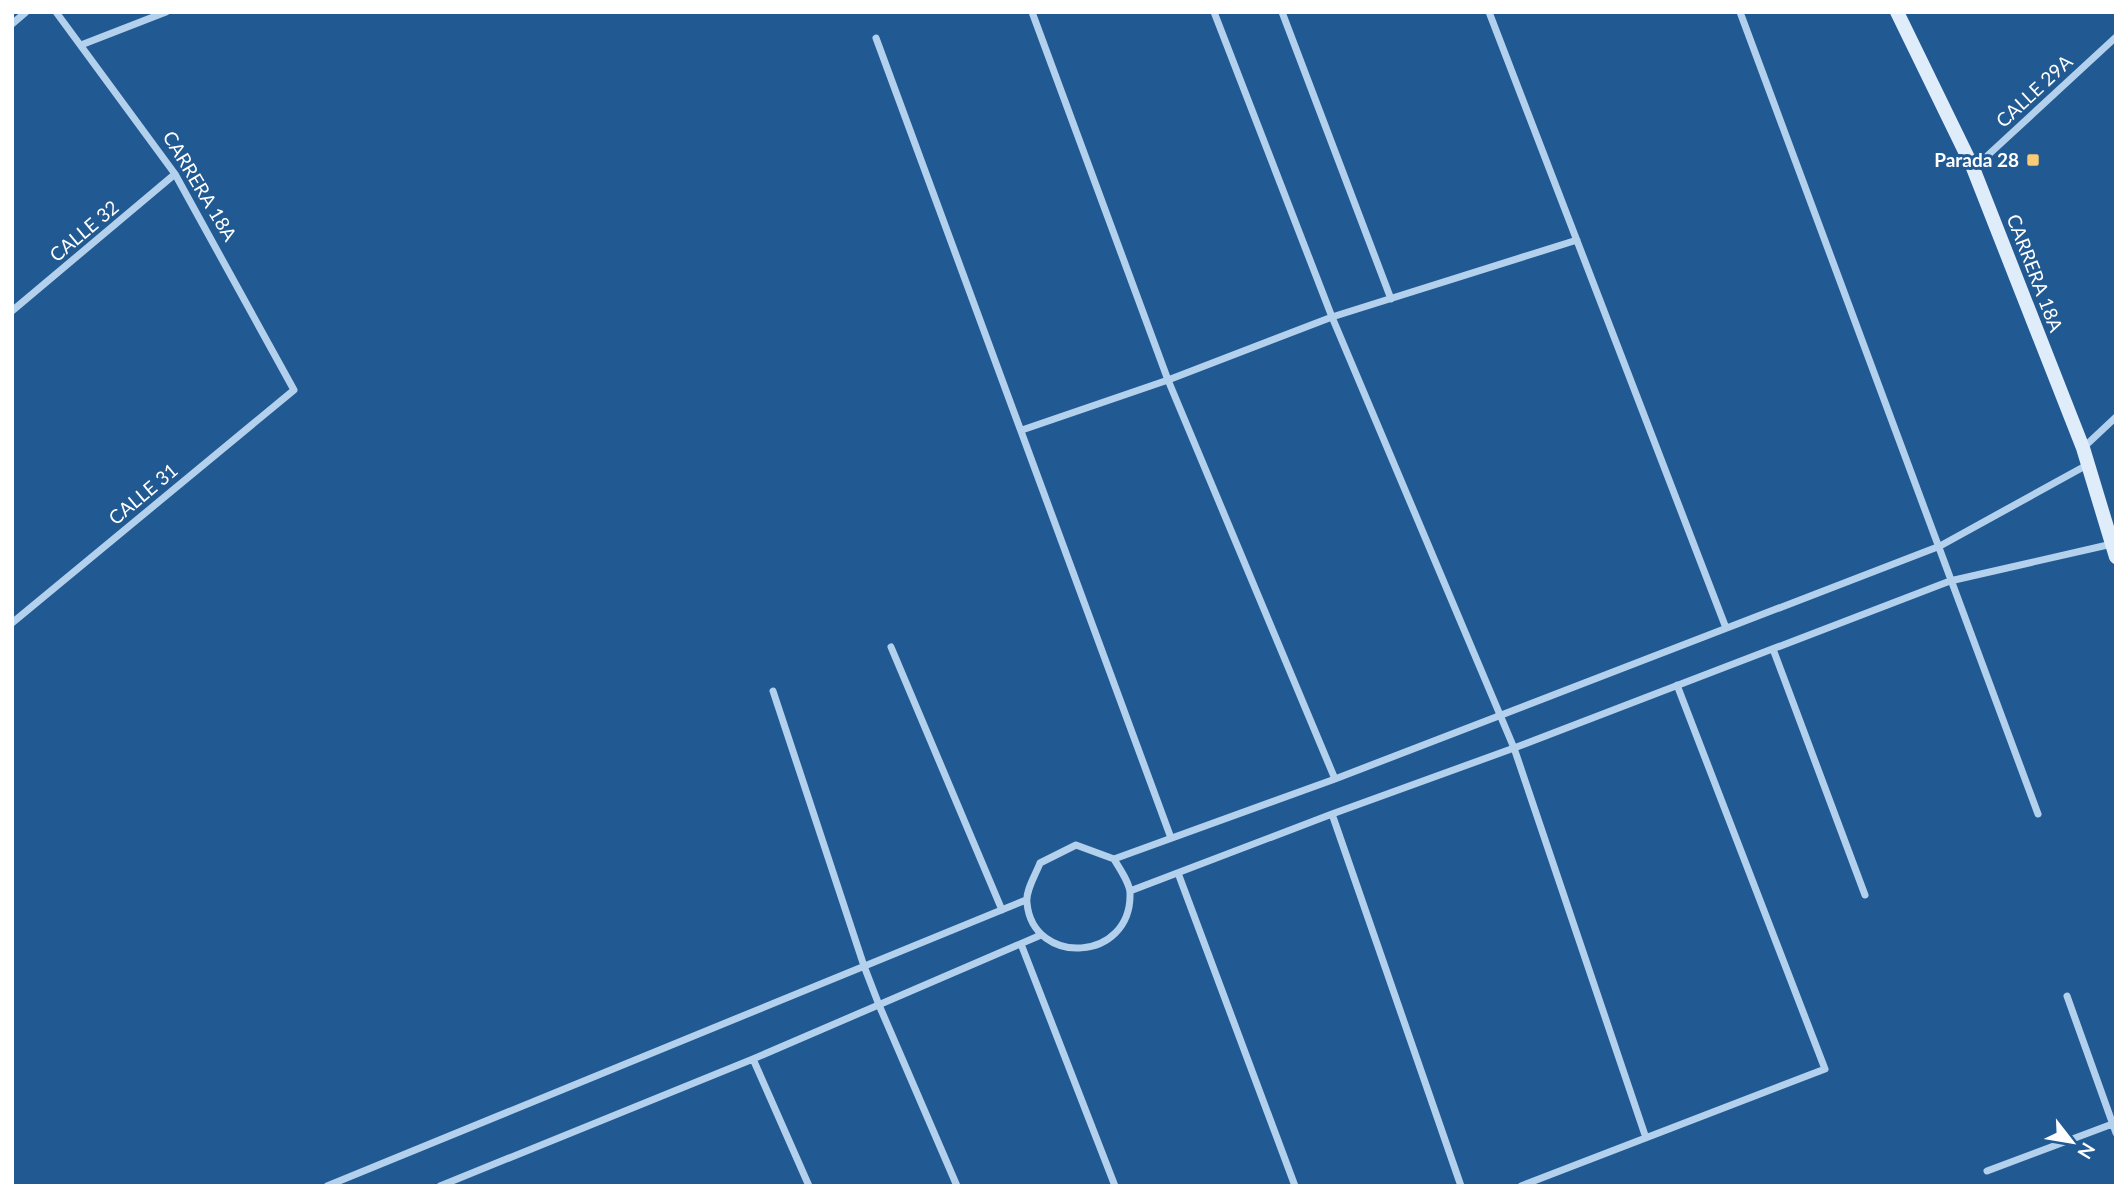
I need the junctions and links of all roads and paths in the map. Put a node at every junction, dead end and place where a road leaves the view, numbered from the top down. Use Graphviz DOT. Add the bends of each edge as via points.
graph roads {
  1 [pos="26,12"];
  2 [pos="56,12"];
  3 [pos="166,12"];
  4 [pos="1032,12"];
  5 [pos="1214,12"];
  6 [pos="1282,12"];
  7 [pos="1489,12"];
  8 [pos="1741,12"];
  9 [pos="1897,12"];
  10 [pos="12,24"];
  11 [pos="2116,37"];
  12 [pos="876,38"];
  13 [pos="81,45"];
  14 [pos="1973,168"];
  15 [pos="175,174"];
  16 [pos="1577,240"];
  17 [pos="1391,299"];
  18 [pos="12,311"];
  19 [pos="1332,317"];
  20 [pos="1168,380"];
  21 [pos="294,390"];
  22 [pos="2116,417"];
  23 [pos="1022,430"];
  24 [pos="2083,448"];
  25 [pos="2087,465"];
  26 [pos="1940,546"];
  27 [pos="2114,551"];
  28 [pos="1950,581"];
  29 [pos="12,623"];
  30 [pos="1726,628"];
  31 [pos="891,647"];
  32 [pos="1773,649"];
  33 [pos="1677,685"];
  34 [pos="773,691"];
  35 [pos="1499,715"];
  36 [pos="1514,748"];
  37 [pos="1335,779"];
  38 [pos="1332,814"];
  39 [pos="2038,814"];
  40 [pos="1171,838"];
  41 [pos="1114,859"];
  42 [pos="1178,873"];
  43 [pos="1130,891"];
  44 [pos="1865,895"];
  45 [pos="1026,900"];
  46 [pos="1002,910"];
  47 [pos="1041,935"];
  48 [pos="1020,944"];
  49 [pos="864,966"];
  50 [pos="2067,996"];
  51 [pos="879,1005"];
  52 [pos="753,1059"];
  53 [pos="2114,1124"];
  54 [pos="2116,1133"];
  55 [pos="1646,1138"];
  56 [pos="1987,1171"];
  57 [pos="327,1186"];
  58 [pos="439,1186"];
  59 [pos="809,1186"];
  60 [pos="957,1186"];
  61 [pos="1115,1186"];
  62 [pos="1295,1186"];
  63 [pos="1461,1186"];
  64 [pos="1521,1186"];
  1 -- 10 [label="street"];
  2 -- 13 [label="street, CARRERA 18A"];
  3 -- 13 [label="street"];
  4 -- 20 [label="street"];
  5 -- 19 [label="street"];
  6 -- 17 [label="street"];
  7 -- 16 [label="street"];
  8 -- 26 [label="street"];
  9 -- 14 [label="main road, CARRERA 18A"];
  11 -- 14 [label="street, CALLE 29A"];
  12 -- 23 [label="street"];
  13 -- 15 [label="street, CARRERA 18A"];
  14 -- 24 [label="main road, CARRERA 18A"];
  15 -- 18 [label="street, CALLE 32"];
  15 -- 21 [label="street, CARRERA 18A"];
  16 -- 17 [label="street"];
  16 -- 30 [label="street"];
  17 -- 19 [label="street"];
  19 -- 20 [label="street"];
  19 -- 35 [label="street"];
  20 -- 23 [label="street"];
  20 -- 37 [label="street"];
  21 -- 29 [label="street, CALLE 31"];
  22 -- 24 [label="street"];
  23 -- 40 [label="street"];
  24 -- 25 [label="main road, CARRERA 18A"];
  25 -- 26 [label="street"];
  25 -- 27 [label="main road, CARRERA 18A"];
  26 -- 28 [label="street"];
  26 -- 30 [label="street"];
  27 -- 28 [label="street"];
  28 -- 32 [label="street"];
  28 -- 39 [label="street"];
  30 -- 35 [label="street"];
  31 -- 46 [label="street"];
  32 -- 33 [label="street"];
  32 -- 44 [label="street"];
  33 -- 36 [label="street"];
  33 -- 55 [label="street" via="1825,1069"];
  34 -- 49 [label="street"];
  35 -- 36 [label="street"];
  35 -- 37 [label="street"];
  36 -- 38 [label="street"];
  36 -- 55 [label="street"];
  37 -- 40 [label="street"];
  38 -- 42 [label="street"];
  38 -- 63 [label="street"];
  40 -- 41 [label="street"];
  41 -- 43 [label="street"];
  41 -- 45 [label="street" via="1076,845 1040,863"];
  42 -- 43 [label="street"];
  42 -- 62 [label="street"];
  43 -- 47 [label="street" via="1125,923 1101,945 1069,950"];
  45 -- 46 [label="street"];
  45 -- 47 [label="street" via="1030,919"];
  46 -- 49 [label="street"];
  47 -- 48 [label="street"];
  48 -- 51 [label="street"];
  48 -- 61 [label="street"];
  49 -- 51 [label="street"];
  49 -- 57 [label="street"];
  50 -- 53 [label="street"];
  51 -- 52 [label="street"];
  51 -- 60 [label="street"];
  52 -- 58 [label="street"];
  52 -- 59 [label="street"];
  53 -- 54 [label="street"];
  53 -- 56 [label="street"];
  55 -- 64 [label="street"];
}
